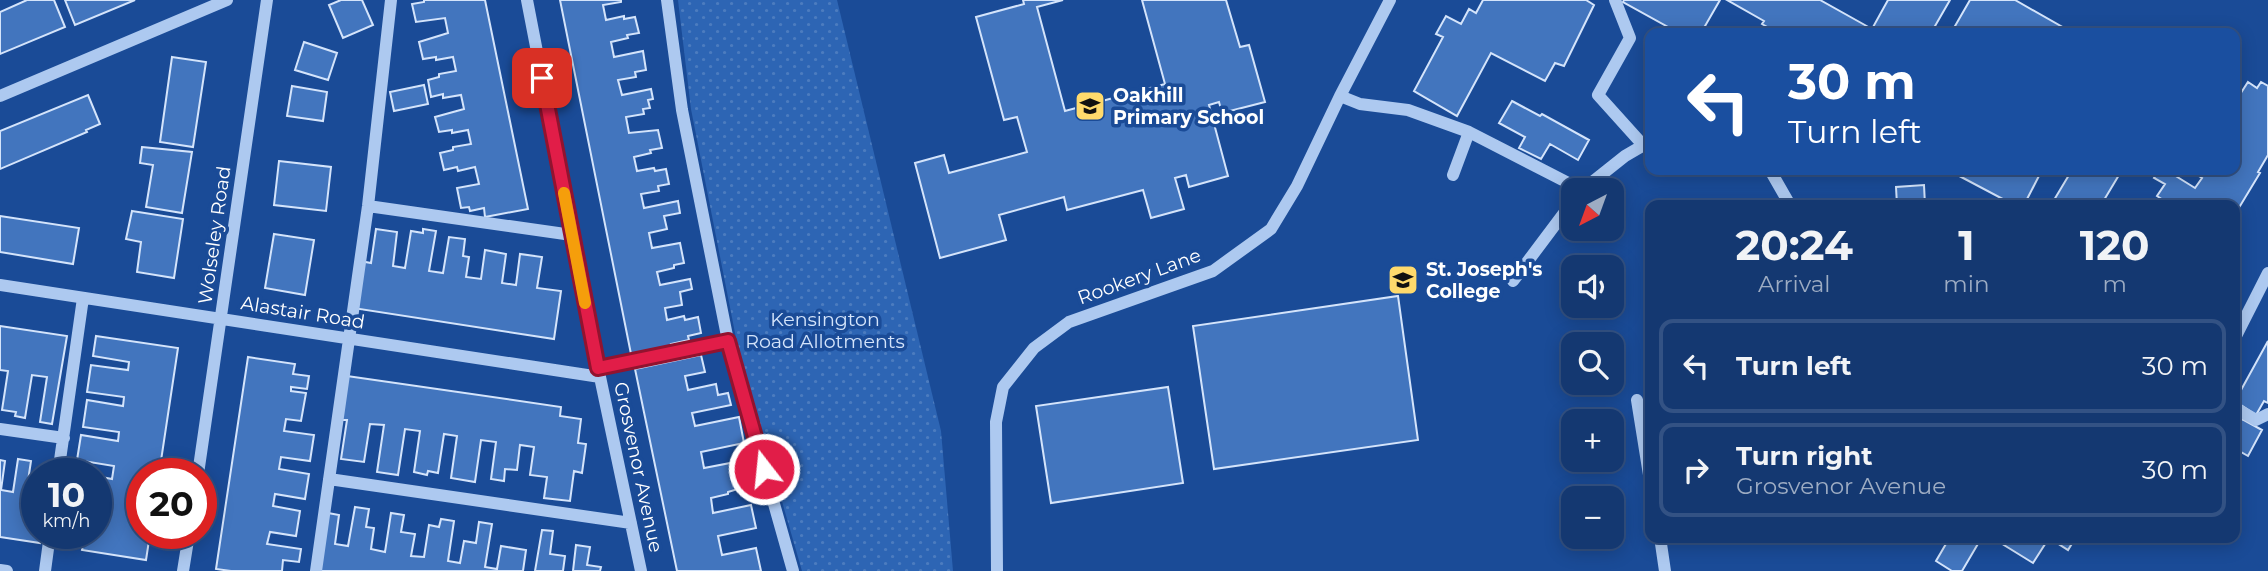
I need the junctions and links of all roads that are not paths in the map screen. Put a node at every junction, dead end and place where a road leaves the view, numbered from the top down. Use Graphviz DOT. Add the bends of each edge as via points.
graph roads {
  1 [pos="228,0"];
  2 [pos="267,0"];
  3 [pos="391,0"];
  4 [pos="527,0"];
  5 [pos="667,0"];
  6 [pos="1390,0"];
  7 [pos="1615,0"];
  8 [pos="0,96"];
  9 [pos="1340,96"];
  10 [pos="1469,132"];
  11 [pos="1645,141"];
  12 [pos="1645,144"];
  13 [pos="1453,175"];
  14 [pos="1773,175"];
  15 [pos="1597,178"];
  16 [pos="1561,180"];
  17 [pos="1787,200"];
  18 [pos="368,206"];
  19 [pos="1561,217"];
  20 [pos="572,235"];
  21 [pos="2267,276"];
  22 [pos="1513,281"];
  23 [pos="0,285"];
  24 [pos="83,298"];
  25 [pos="222,319"];
  26 [pos="2240,328"];
  27 [pos="348,338"];
  28 [pos="728,341"];
  29 [pos="599,372"];
  30 [pos="1637,400"];
  31 [pos="2240,411"];
  32 [pos="2268,414"];
  33 [pos="0,429"];
  34 [pos="64,438"];
  35 [pos="1645,450"];
  36 [pos="61,458"];
  37 [pos="200,458"];
  38 [pos="329,479"];
  39 [pos="631,523"];
  40 [pos="1661,543"];
  41 [pos="48,549"];
  42 [pos="187,549"];
  43 [pos="0,570"];
  44 [pos="7,571"];
  45 [pos="45,571"];
  46 [pos="183,571"];
  47 [pos="316,571"];
  48 [pos="641,571"];
  49 [pos="793,571"];
  50 [pos="997,571"];
  51 [pos="1665,571"];
  1 -- 8 [label="street"];
  2 -- 25 [label="street, Wolseley Road"];
  3 -- 18 [label="street"];
  4 -- 20 [label="street, Grosvenor Avenue"];
  5 -- 28 [label="street" via="682,110"];
  6 -- 9 [label="street, Rookery Lane"];
  7 -- 11 [label="street" via="1630,38 1598,95"];
  9 -- 10 [label="street" via="1360,104 1408,110"];
  9 -- 50 [label="street, Rookery Lane" via="1271,229 1213,271 1069,322 1034,348 1003,387 996,422"];
  10 -- 13 [label="street"];
  10 -- 16 [label="street"];
  12 -- 15 [label="street"];
  14 -- 17 [label="street"];
  18 -- 20 [label="street"];
  18 -- 27 [label="street"];
  19 -- 22 [label="street"];
  20 -- 29 [label="street, Grosvenor Avenue"];
  21 -- 26 [label="street"];
  23 -- 24 [label="street, Alastair Road"];
  24 -- 25 [label="street, Alastair Road"];
  24 -- 34 [label="street"];
  25 -- 27 [label="street, Alastair Road"];
  25 -- 37 [label="street, Wolseley Road"];
  27 -- 29 [label="street, Alastair Road"];
  27 -- 38 [label="street"];
  28 -- 29 [label="street"];
  28 -- 49 [label="street"];
  29 -- 39 [label="street, Grosvenor Avenue"];
  30 -- 35 [label="street"];
  31 -- 32 [label="street" via="2256,419"];
  33 -- 34 [label="street"];
  34 -- 36 [label="street"];
  38 -- 39 [label="street"];
  38 -- 47 [label="street"];
  39 -- 48 [label="street, Grosvenor Avenue"];
  40 -- 51 [label="street"];
  41 -- 45 [label="street"];
  42 -- 46 [label="street"];
  43 -- 44 [label="street"];
}
